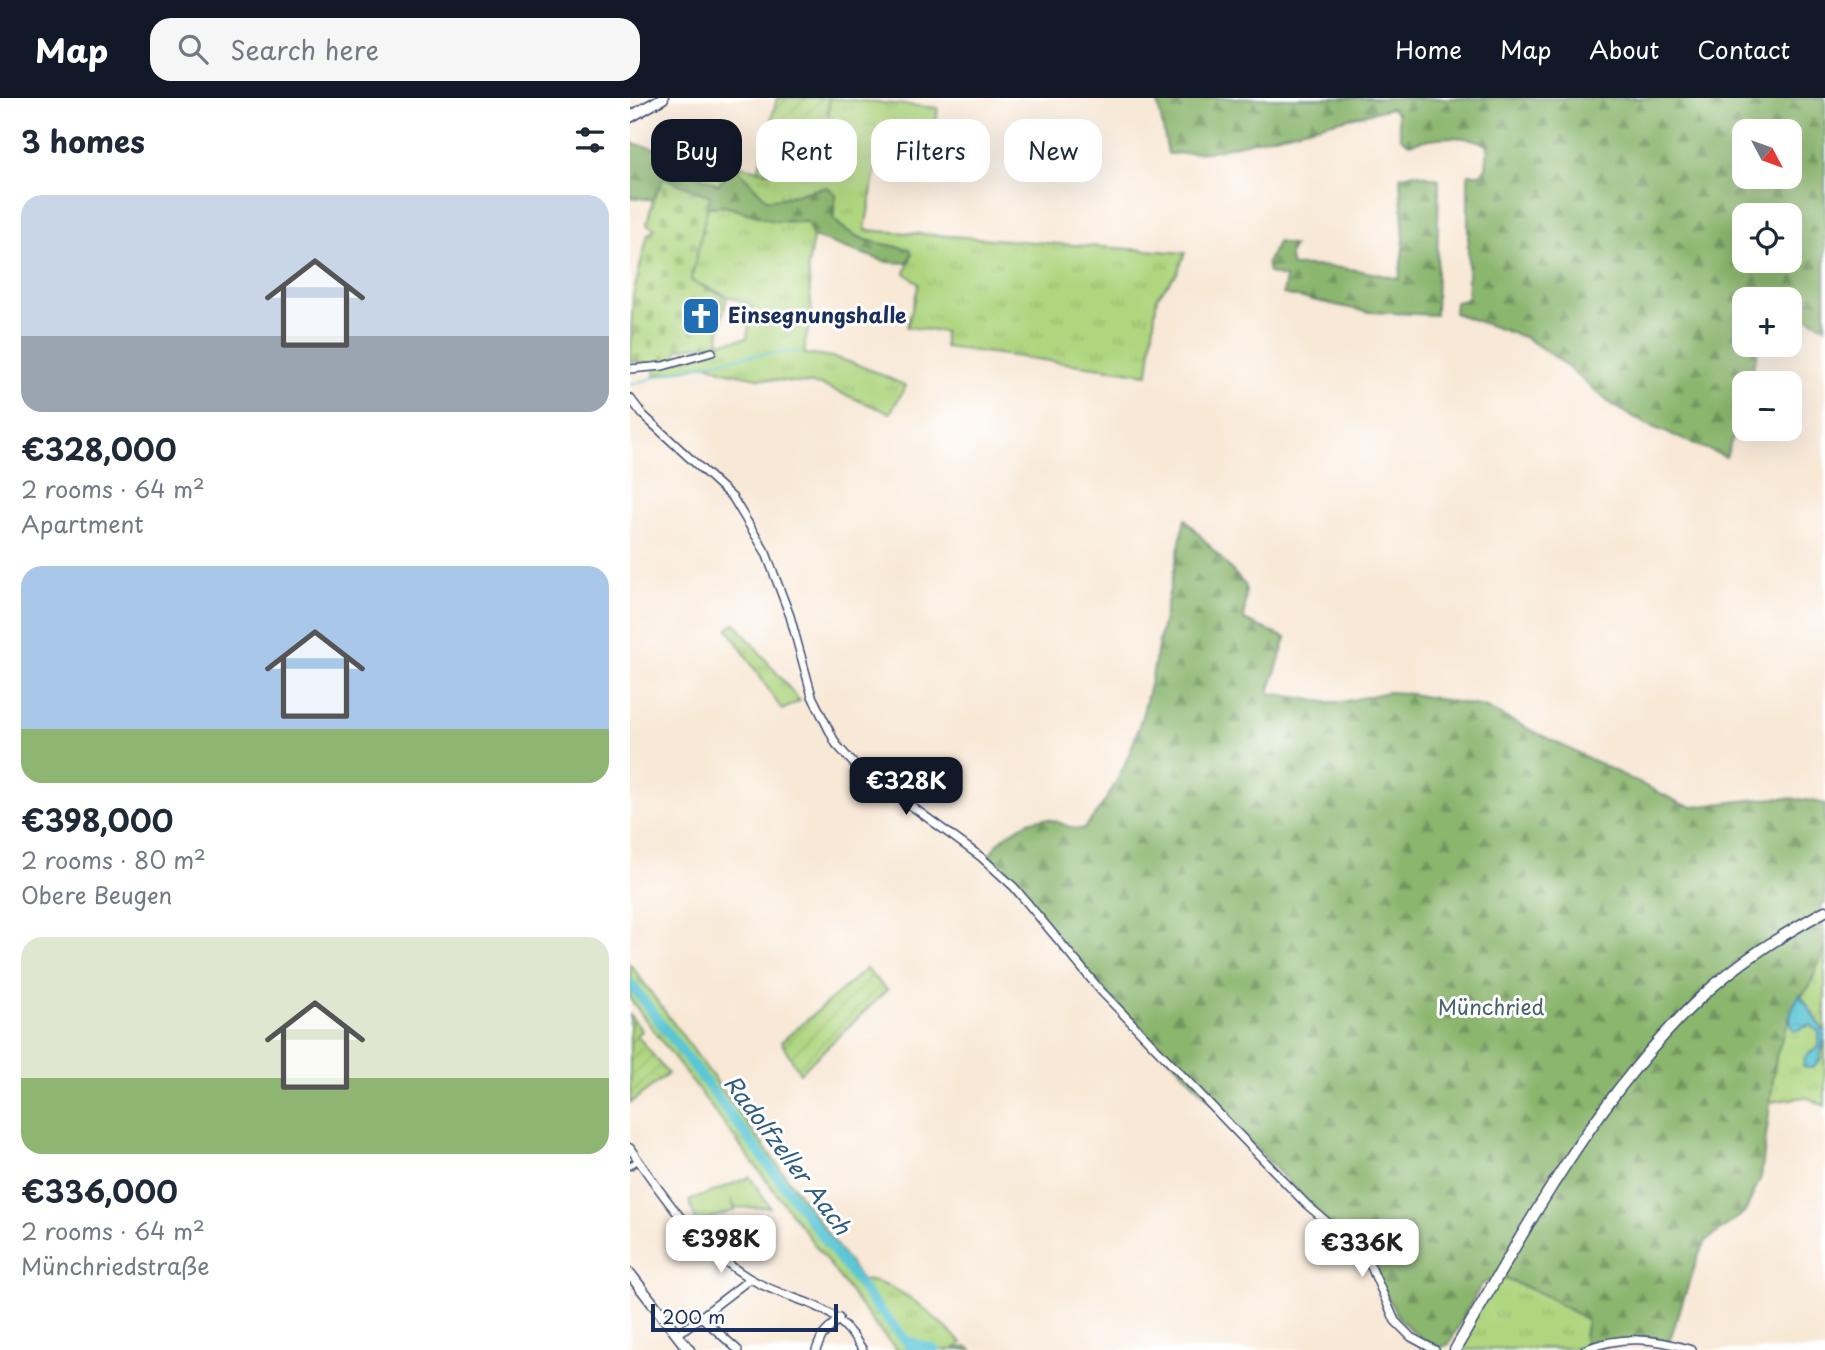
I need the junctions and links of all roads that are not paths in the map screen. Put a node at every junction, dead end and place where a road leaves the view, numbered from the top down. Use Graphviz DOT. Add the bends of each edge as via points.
graph roads {
  1 [pos="663,98"];
  2 [pos="630,117"];
  3 [pos="712,352"];
  4 [pos="630,369"];
  5 [pos="630,398"];
  6 [pos="1825,911"];
  7 [pos="630,1149"];
  8 [pos="638,1160"];
  9 [pos="630,1166"];
  10 [pos="630,1274"];
  11 [pos="750,1279"];
  12 [pos="700,1316"];
  13 [pos="839,1318"];
  14 [pos="677,1335"];
  15 [pos="688,1350"];
  16 [pos="738,1350"];
  17 [pos="816,1350"];
  18 [pos="863,1350"];
  19 [pos="1435,1350"];
  20 [pos="1455,1350"];
  21 [pos="1584,1350"];
  22 [pos="1692,1350"];
  1 -- 2 [label="main road"];
  3 -- 4 [label="street" via="663,366"];
  5 -- 19 [label="street" via="744,512 766,553 790,616 812,696 825,727 846,757 993,866 1093,982 1368,1261 1388,1311 1402,1329"];
  6 -- 20 [label="main road" via="1741,963 1661,1038 1588,1132"];
  7 -- 8 [label="street"];
  8 -- 9 [label="street"];
  8 -- 11 [label="street" via="707,1246"];
  10 -- 14 [label="main road"];
  11 -- 12 [label="street"];
  11 -- 13 [label="street" via="817,1304"];
  12 -- 14 [label="street"];
  12 -- 16 [label="street"];
  13 -- 17 [label="street"];
  13 -- 18 [label="street"];
  14 -- 15 [label="main road"];
  21 -- 22 [label="street" via="1648,1338"];
}
